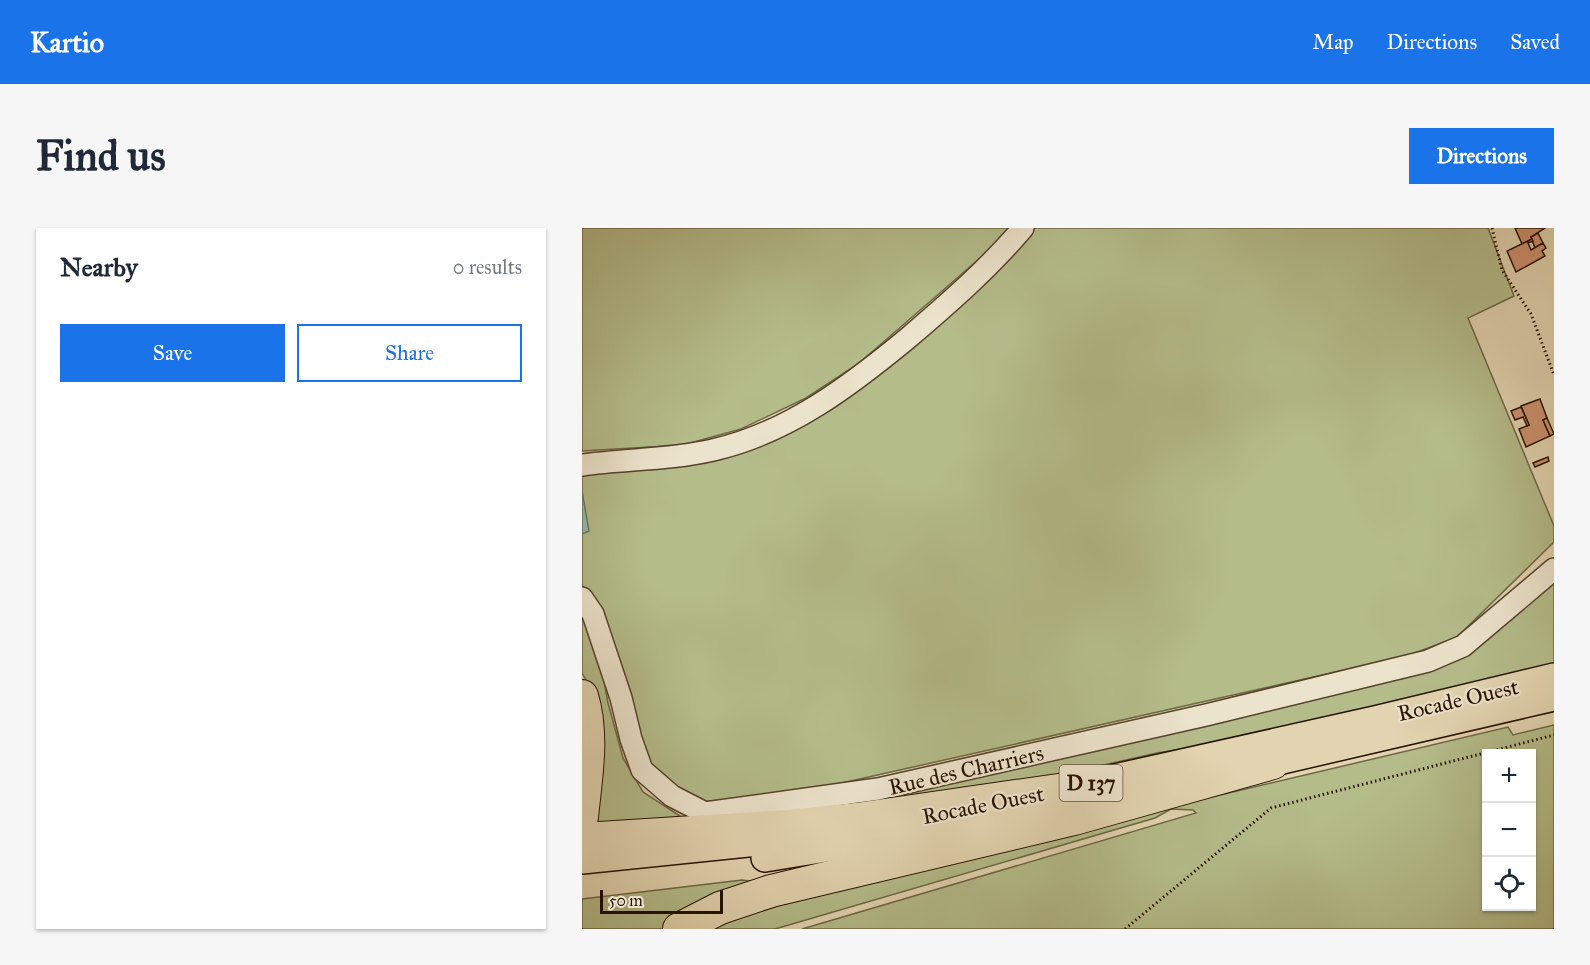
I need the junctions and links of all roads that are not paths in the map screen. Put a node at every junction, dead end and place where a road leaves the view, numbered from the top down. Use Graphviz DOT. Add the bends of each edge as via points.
graph roads {
  1 [pos="1023,228"];
  2 [pos="582,465"];
  3 [pos="1554,569"];
  4 [pos="582,598"];
  5 [pos="1554,677"];
  6 [pos="582,696"];
  7 [pos="1554,697"];
  8 [pos="1273,763"];
  9 [pos="1072,788"];
  10 [pos="582,817"];
  11 [pos="582,839"];
  12 [pos="623,856"];
  13 [pos="582,860"];
  14 [pos="582,876"];
  15 [pos="679,929"];
  1 -- 2 [label="street" via="997,259 949,303 842,390 795,419 714,450"];
  3 -- 4 [label="street, Rue des Charriers" via="1463,645 1428,661 878,789 705,813 672,796 642,770 593,614"];
  5 -- 9 [label="main road, Rocade Ouest / D 137"];
  6 -- 10 [label="highway" via="589,734"];
  7 -- 8 [label="main road, Rocade Ouest / D 137"];
  8 -- 12 [label="main road, Rocade Ouest / D 137" via="814,851"];
  8 -- 15 [label="highway" via="1074,819 771,891 720,908"];
  9 -- 12 [label="highway" via="788,826"];
  11 -- 12 [label="highway"];
  12 -- 13 [label="main road, Rocade Ouest / D 137"];
  12 -- 14 [label="main road, Rocade Ouest / D 137"];
}
